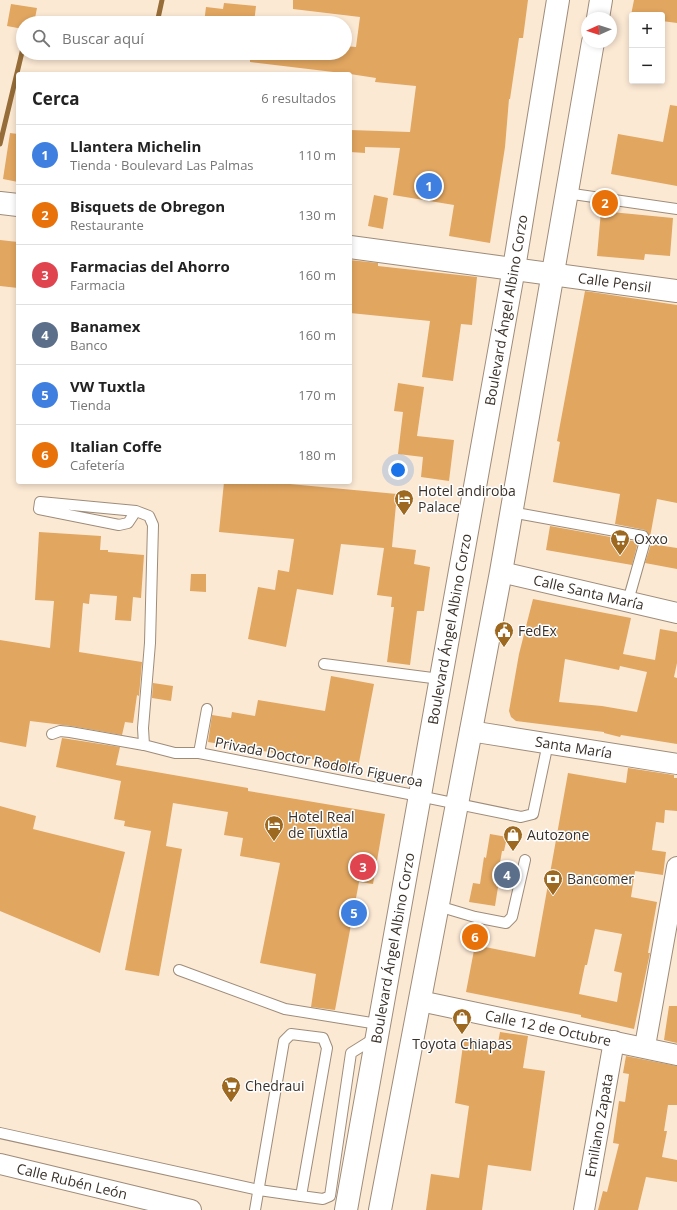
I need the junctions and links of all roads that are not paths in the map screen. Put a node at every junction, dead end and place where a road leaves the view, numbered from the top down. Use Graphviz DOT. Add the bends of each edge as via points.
graph roads {
  1 [pos="558,0"];
  2 [pos="601,0"];
  3 [pos="599,12"];
  4 [pos="592,48"];
  5 [pos="566,193"];
  6 [pos="0,203"];
  7 [pos="16,205"];
  8 [pos="677,209"];
  9 [pos="352,247"];
  10 [pos="514,268"];
  11 [pos="552,273"];
  12 [pos="677,291"];
  13 [pos="136,511"];
  14 [pos="511,512"];
  15 [pos="501,572"];
  16 [pos="628,601"];
  17 [pos="677,613"];
  18 [pos="324,664"];
  19 [pos="440,679"];
  20 [pos="207,709"];
  21 [pos="470,731"];
  22 [pos="52,734"];
  23 [pos="548,743"];
  24 [pos="144,745"];
  25 [pos="199,753"];
  26 [pos="677,764"];
  27 [pos="419,796"];
  28 [pos="456,803"];
  29 [pos="524,860"];
  30 [pos="677,867"];
  31 [pos="438,906"];
  32 [pos="179,970"];
  33 [pos="420,1001"];
  34 [pos="377,1030"];
  35 [pos="614,1041"];
  36 [pos="645,1046"];
  37 [pos="677,1055"];
  38 [pos="0,1133"];
  39 [pos="0,1164"];
  40 [pos="350,1187"];
  41 [pos="259,1190"];
  42 [pos="301,1196"];
  43 [pos="382,1201"];
  44 [pos="190,1210"];
  45 [pos="255,1210"];
  46 [pos="346,1210"];
  47 [pos="584,1210"];
  1 -- 10 [label="main road, Boulevard Ángel Albino Corzo"];
  2 -- 3 [label="main road"];
  4 -- 5 [label="main road"];
  5 -- 8 [label="lane"];
  5 -- 11 [label="main road"];
  6 -- 7 [label="main road"];
  9 -- 10 [label="main road, Calle Pensil"];
  10 -- 11 [label="main road, Calle Pensil"];
  10 -- 19 [label="main road, Boulevard Ángel Albino Corzo"];
  11 -- 12 [label="main road, Calle Pensil"];
  11 -- 14 [label="main road"];
  13 -- 13 [label="lane" via="128,522 119,525 39,509 40,502"];
  13 -- 24 [label="lane" via="149,516 153,524"];
  14 -- 15 [label="main road"];
  14 -- 16 [label="lane" via="643,536 645,542"];
  15 -- 16 [label="street, Calle Santa María"];
  15 -- 21 [label="main road"];
  16 -- 17 [label="street, Calle Santa María"];
  18 -- 19 [label="lane"];
  19 -- 27 [label="main road, Boulevard Ángel Albino Corzo"];
  20 -- 25 [label="lane"];
  21 -- 23 [label="street, Santa María"];
  21 -- 28 [label="main road"];
  22 -- 24 [label="lane, Privada Doctor Rodolfo Figueroa" via="60,731 70,732"];
  23 -- 26 [label="street, Santa María"];
  23 -- 28 [label="lane, Privada Doctor Rodolfo Figueroa" via="533,814 521,818"];
  24 -- 25 [label="lane, Privada Doctor Rodolfo Figueroa" via="176,753"];
  25 -- 27 [label="lane, Privada Doctor Rodolfo Figueroa"];
  27 -- 28 [label="lane, Privada Doctor Rodolfo Figueroa"];
  27 -- 34 [label="main road, Boulevard Ángel Albino Corzo"];
  28 -- 31 [label="main road"];
  29 -- 31 [label="lane" via="512,917 506,923"];
  30 -- 36 [label="street"];
  31 -- 33 [label="main road"];
  32 -- 34 [label="lane" via="285,1009"];
  33 -- 35 [label="street, Calle 12 de Octubre"];
  33 -- 43 [label="main road"];
  34 -- 40 [label="main road, Boulevard Ángel Albino Corzo"];
  34 -- 42 [label="lane" via="351,1053 330,1196 323,1199"];
  35 -- 36 [label="street, Calle 12 de Octubre"];
  35 -- 47 [label="street, Emiliano Zapata"];
  36 -- 37 [label="street, Calle 12 de Octubre"];
  38 -- 41 [label="lane"];
  39 -- 44 [label="street, Calle Rubén León"];
  40 -- 43 [label="main road"];
  40 -- 46 [label="main road, Boulevard Ángel Albino Corzo"];
  41 -- 42 [label="lane"];
  41 -- 42 [label="lane" via="284,1041 291,1034 323,1038 327,1048"];
  41 -- 45 [label="lane"];
}
